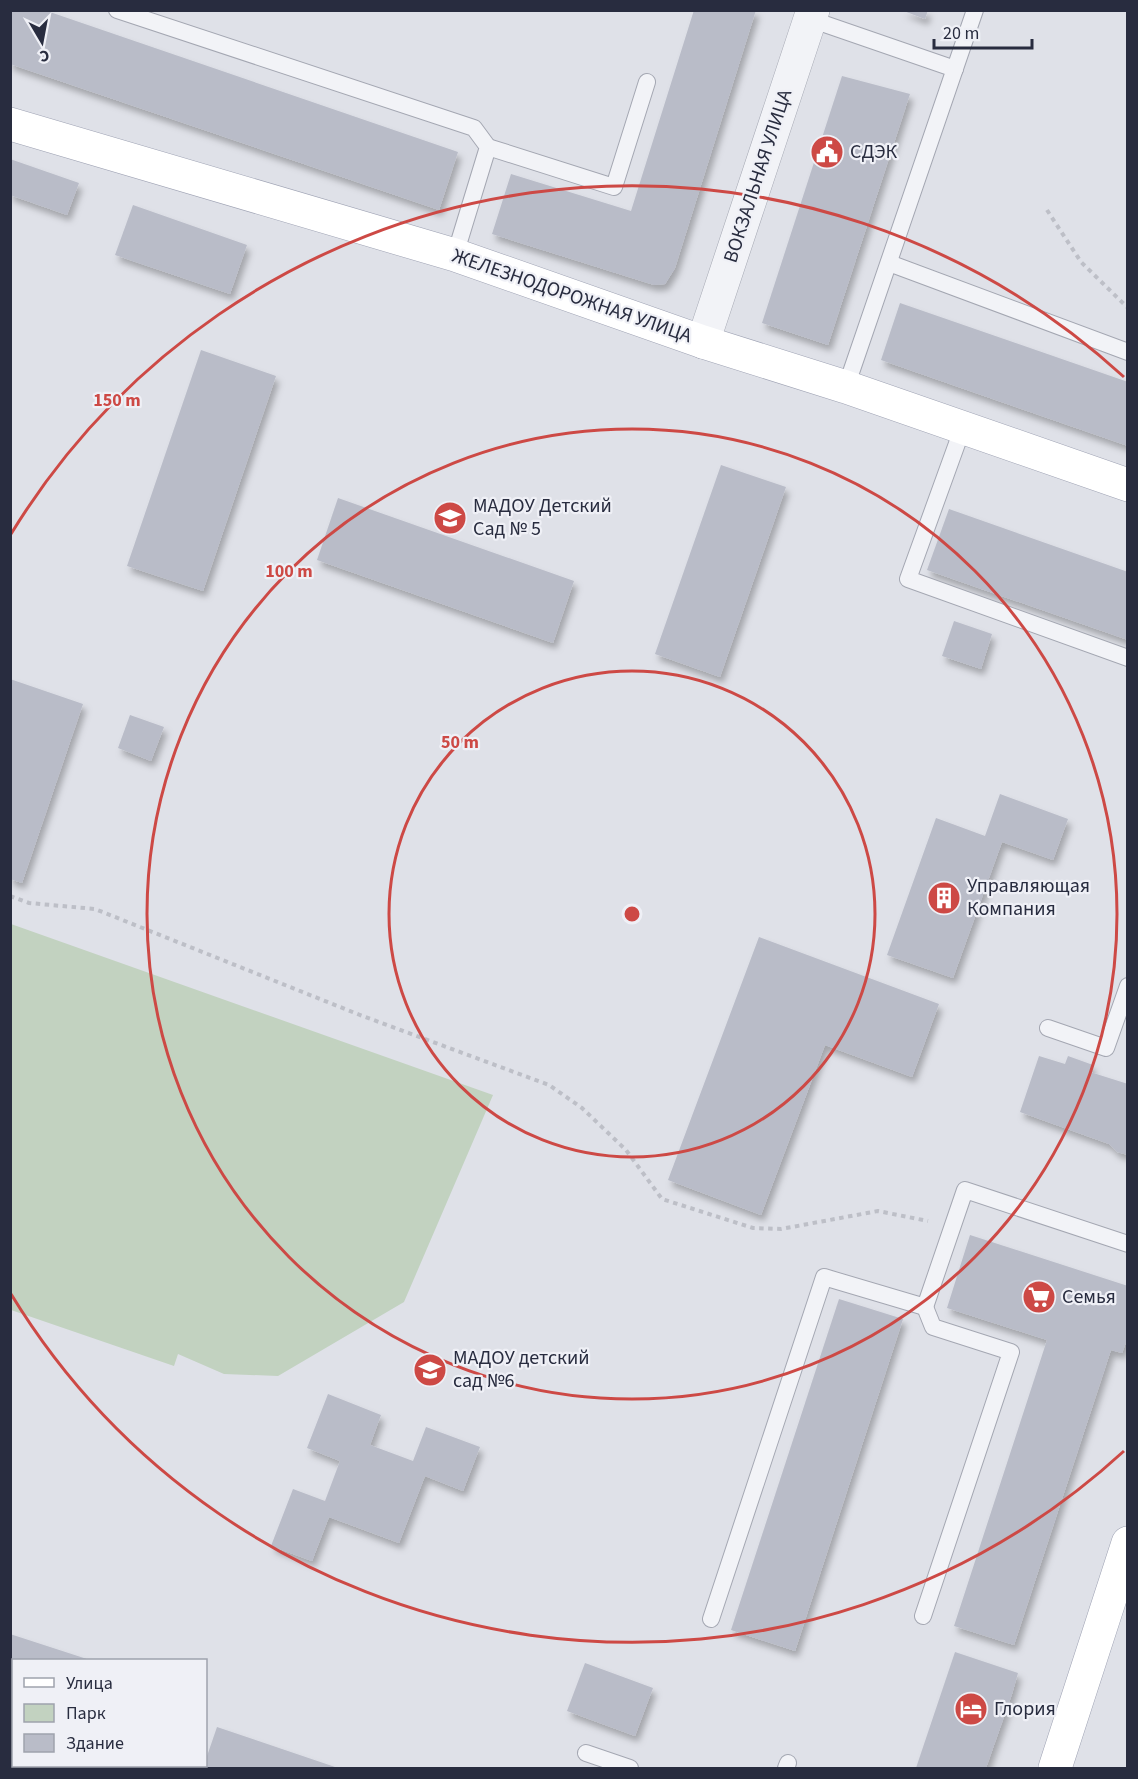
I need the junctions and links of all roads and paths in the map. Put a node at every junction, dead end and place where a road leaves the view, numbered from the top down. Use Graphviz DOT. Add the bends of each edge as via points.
graph roads {
  1 [pos="117,10"];
  2 [pos="975,10"];
  3 [pos="811,15"];
  4 [pos="956,69"];
  5 [pos="647,82"];
  6 [pos="10,124"];
  7 [pos="488,147"];
  8 [pos="1047,210"];
  9 [pos="455,255"];
  10 [pos="889,263"];
  11 [pos="1128,308"];
  12 [pos="703,342"];
  13 [pos="1128,351"];
  14 [pos="846,387"];
  15 [pos="963,427"];
  16 [pos="1128,485"];
  17 [pos="1128,658"];
  18 [pos="10,896"];
  19 [pos="1128,986"];
  20 [pos="1048,1028"];
  21 [pos="953,1226"];
  22 [pos="1128,1244"];
  23 [pos="925,1307"];
  24 [pos="1128,1543"];
  25 [pos="923,1616"];
  26 [pos="711,1619"];
  27 [pos="586,1753"];
  28 [pos="630,1768"];
  29 [pos="1055,1768"];
  1 -- 7 [label="lane" via="474,128"];
  2 -- 4 [label="lane"];
  3 -- 4 [label="lane"];
  3 -- 12 [label="street, ВОКЗАЛЬНАЯ УЛИЦА"];
  4 -- 10 [label="lane"];
  5 -- 7 [label="lane" via="614,188"];
  6 -- 9 [label="main road, ЖЕЛЕЗНОДОРОЖНАЯ УЛИЦА"];
  7 -- 9 [label="lane"];
  8 -- 11 [label="path" via="1080,262"];
  9 -- 12 [label="main road, ЖЕЛЕЗНОДОРОЖНАЯ УЛИЦА"];
  10 -- 13 [label="lane"];
  10 -- 14 [label="lane"];
  12 -- 14 [label="main road, ЖЕЛЕЗНОДОРОЖНАЯ УЛИЦА"];
  14 -- 15 [label="main road, ЖЕЛЕЗНОДОРОЖНАЯ УЛИЦА"];
  15 -- 16 [label="main road, ЖЕЛЕЗНОДОРОЖНАЯ УЛИЦА"];
  15 -- 17 [label="lane" via="908,579"];
  18 -- 21 [label="path" via="29,903 95,909 360,1015 549,1085 582,1108 626,1150 662,1199 753,1228 780,1229 878,1211"];
  19 -- 20 [label="lane" via="1106,1048"];
  21 -- 22 [label="lane" via="965,1190"];
  21 -- 23 [label="lane"];
  23 -- 25 [label="lane" via="933,1327 1011,1352"];
  23 -- 26 [label="lane" via="824,1277"];
  24 -- 29 [label="main road"];
  27 -- 28 [label="lane"];
}
